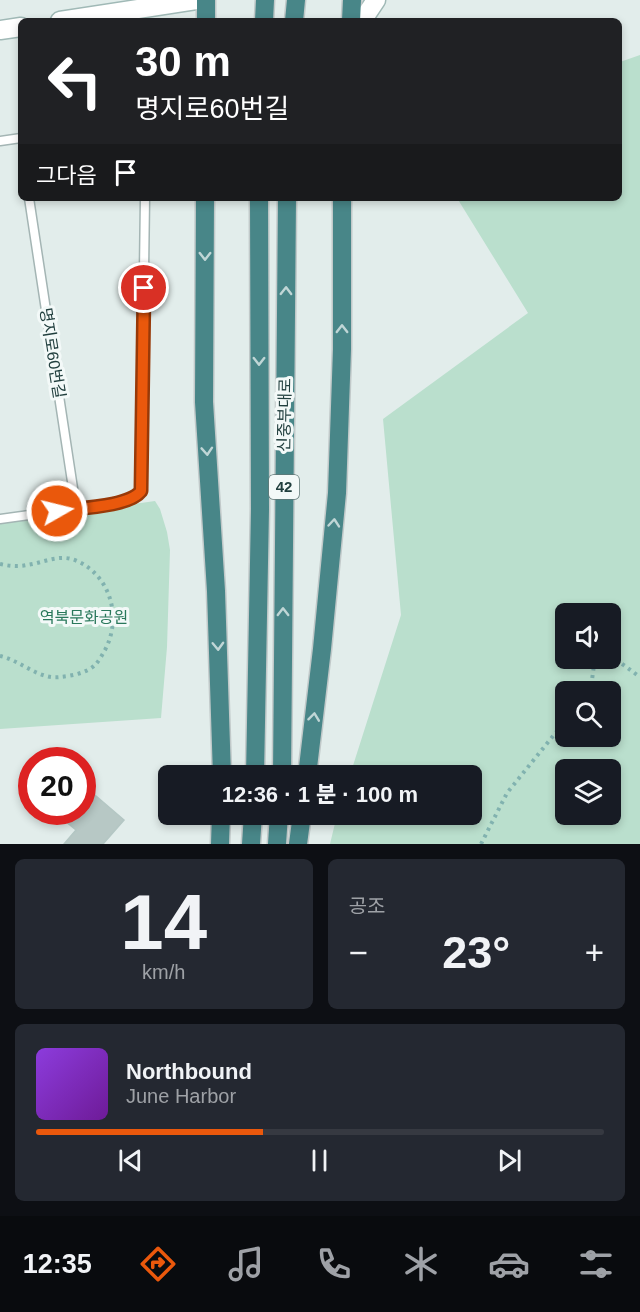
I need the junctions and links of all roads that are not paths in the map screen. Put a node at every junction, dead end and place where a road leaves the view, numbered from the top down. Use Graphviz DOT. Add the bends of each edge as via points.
graph roads {
  1 [pos="196,0"];
  2 [pos="206,0"];
  3 [pos="265,0"];
  4 [pos="296,0"];
  5 [pos="352,0"];
  6 [pos="376,0"];
  7 [pos="79,18"];
  8 [pos="206,18"];
  9 [pos="264,18"];
  10 [pos="294,18"];
  11 [pos="351,18"];
  12 [pos="364,18"];
  13 [pos="18,27"];
  14 [pos="0,30"];
  15 [pos="0,141"];
  16 [pos="18,141"];
  17 [pos="29,201"];
  18 [pos="145,201"];
  19 [pos="205,201"];
  20 [pos="259,201"];
  21 [pos="287,201"];
  22 [pos="342,201"];
  23 [pos="76,508"];
  24 [pos="0,519"];
  25 [pos="222,765"];
  26 [pos="255,765"];
  27 [pos="282,765"];
  28 [pos="308,765"];
  29 [pos="221,825"];
  30 [pos="252,825"];
  31 [pos="278,825"];
  32 [pos="301,825"];
  33 [pos="220,844"];
  34 [pos="251,844"];
  35 [pos="277,844"];
  36 [pos="298,844"];
  1 -- 7 [label="main road"];
  2 -- 8 [label="highway"];
  3 -- 9 [label="highway"];
  4 -- 10 [label="highway"];
  5 -- 11 [label="highway"];
  6 -- 12 [label="main road"];
  13 -- 14 [label="main road"];
  15 -- 16 [label="lane"];
  17 -- 23 [label="lane, 명지로60번길"];
  18 -- 23 [label="lane" via="141,491 137,497 123,502"];
  19 -- 25 [label="highway, one-way" via="204,402"];
  20 -- 26 [label="highway, 신중부대로 / 42, one-way" via="260,509"];
  27 -- 21 [label="highway, 신중부대로 / 42, one-way"];
  28 -- 22 [label="highway, one-way" via="337,493"];
  23 -- 24 [label="lane"];
  29 -- 33 [label="highway"];
  30 -- 34 [label="highway"];
  31 -- 35 [label="highway"];
  32 -- 36 [label="highway"];
}
